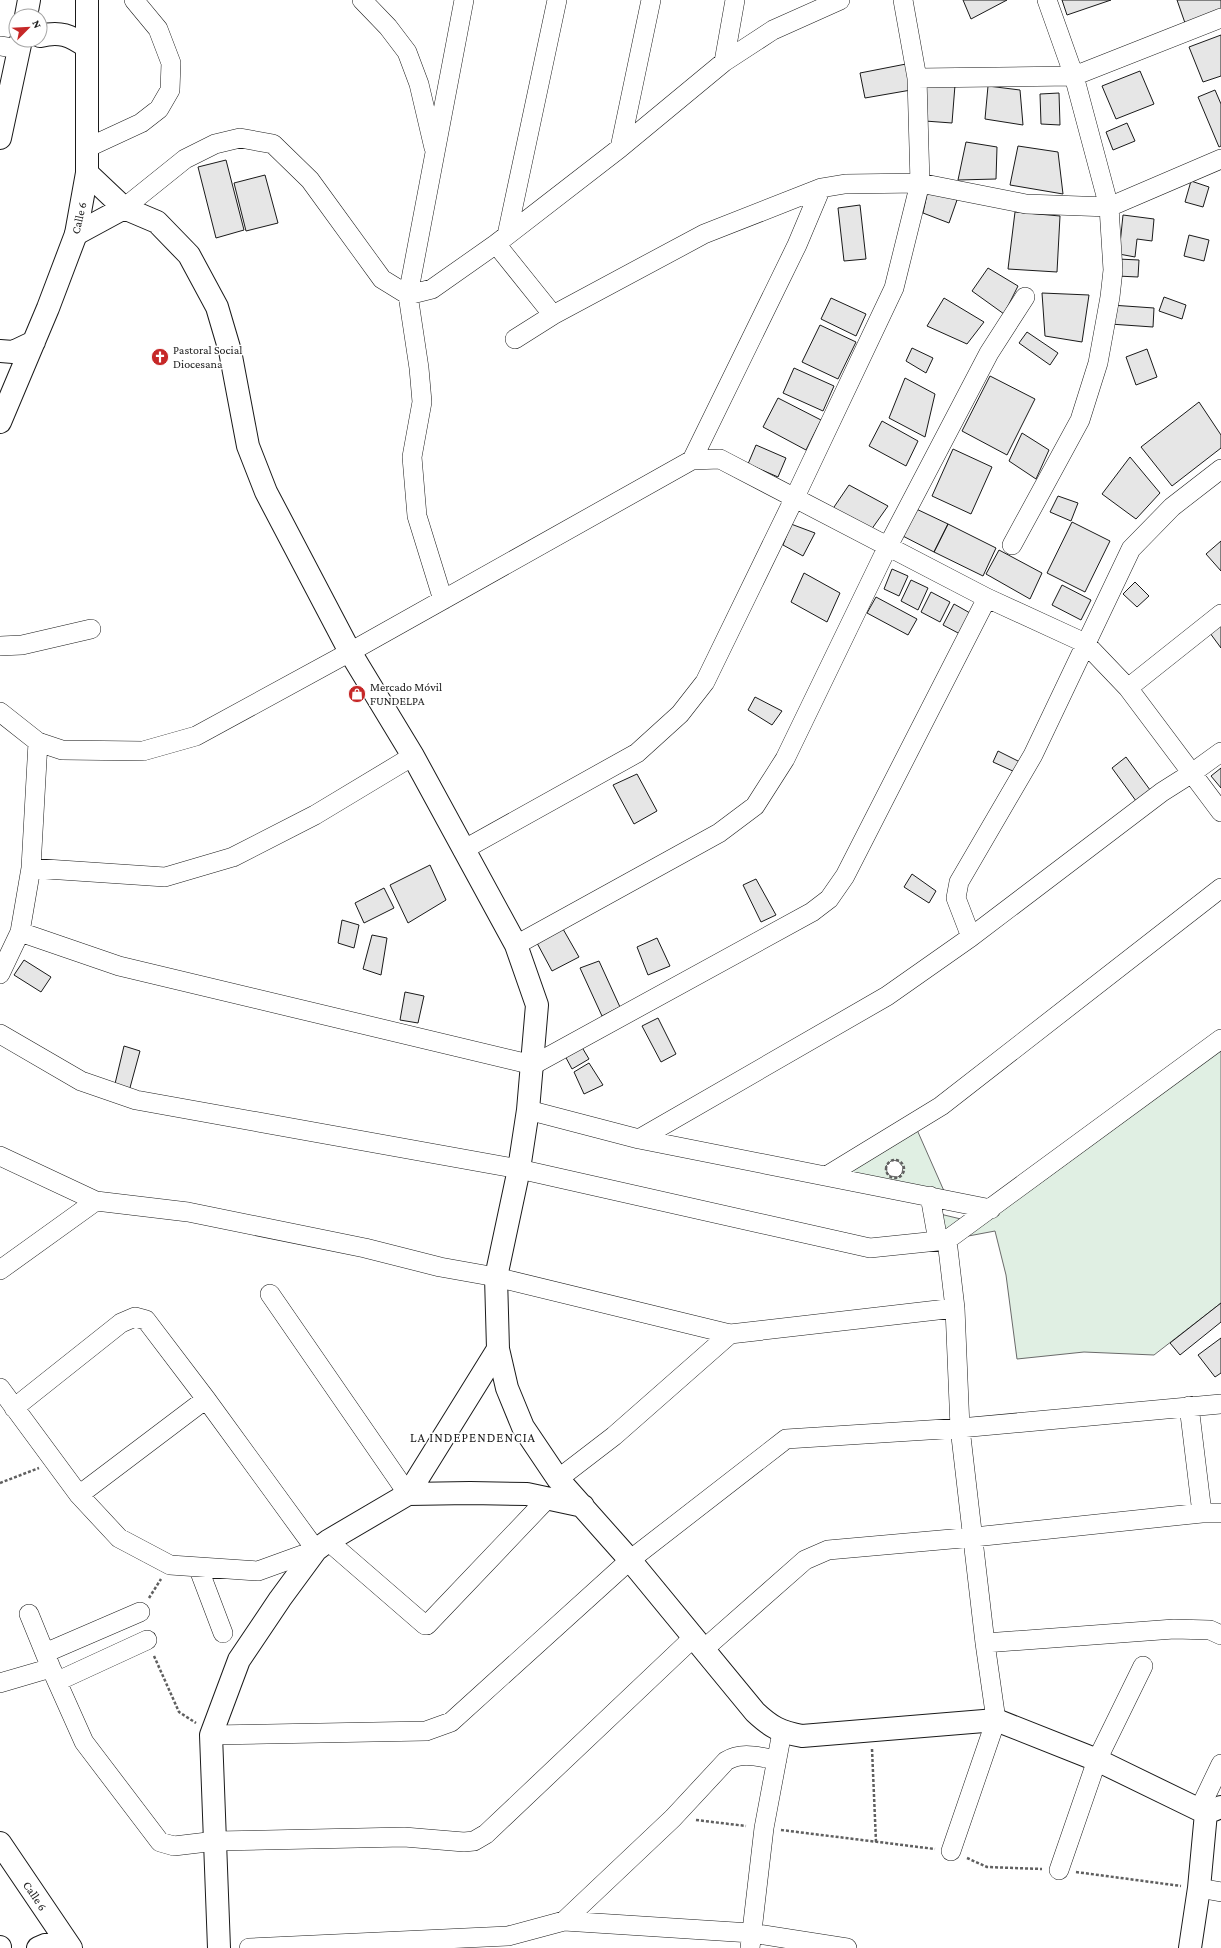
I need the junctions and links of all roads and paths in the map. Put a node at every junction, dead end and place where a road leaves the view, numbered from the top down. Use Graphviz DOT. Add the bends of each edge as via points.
graph roads {
  1 [pos="87,0"];
  2 [pos="134,0"];
  3 [pos="362,0"];
  4 [pos="464,0"];
  5 [pos="557,0"];
  6 [pos="651,0"];
  7 [pos="735,0"];
  8 [pos="840,0"];
  9 [pos="903,0"];
  10 [pos="1047,0"];
  11 [pos="810,6"];
  12 [pos="1221,18"];
  13 [pos="48,34"];
  14 [pos="87,47"];
  15 [pos="17,48"];
  16 [pos="724,62"];
  17 [pos="1074,76"];
  18 [pos="917,78"];
  19 [pos="0,138"];
  20 [pos="87,148"];
  21 [pos="620,148"];
  22 [pos="436,155"];
  23 [pos="1221,159"];
  24 [pos="87,174"];
  25 [pos="920,183"];
  26 [pos="821,188"];
  27 [pos="1108,207"];
  28 [pos="124,208"];
  29 [pos="76,234"];
  30 [pos="502,239"];
  31 [pos="408,295"];
  32 [pos="1024,297"];
  33 [pos="553,315"];
  34 [pos="515,339"];
  35 [pos="34,342"];
  36 [pos="0,351"];
  37 [pos="0,422"];
  38 [pos="692,460"];
  39 [pos="1221,468"];
  40 [pos="795,497"];
  41 [pos="1012,545"];
  42 [pos="888,546"];
  43 [pos="987,598"];
  44 [pos="443,600"];
  45 [pos="1221,614"];
  46 [pos="91,629"];
  47 [pos="1085,644"];
  48 [pos="0,646"];
  49 [pos="350,652"];
  50 [pos="1128,688"];
  51 [pos="0,712"];
  52 [pos="38,742"];
  53 [pos="1221,752"];
  54 [pos="413,756"];
  55 [pos="1192,773"];
  56 [pos="1221,812"];
  57 [pos="463,850"];
  58 [pos="31,868"];
  59 [pos="1221,888"];
  60 [pos="20,932"];
  61 [pos="970,937"];
  62 [pos="516,945"];
  63 [pos="0,974"];
  64 [pos="0,1034"];
  65 [pos="1221,1039"];
  66 [pos="533,1065"];
  67 [pos="528,1110"];
  68 [pos="639,1139"];
  69 [pos="0,1156"];
  70 [pos="519,1169"];
  71 [pos="828,1175"];
  72 [pos="896,1177"];
  73 [pos="930,1196"];
  74 [pos="96,1201"];
  75 [pos="991,1208"];
  76 [pos="943,1240"];
  77 [pos="0,1270"];
  78 [pos="496,1277"];
  79 [pos="270,1294"];
  80 [pos="955,1308"];
  81 [pos="730,1334"];
  82 [pos="498,1349"];
  83 [pos="0,1388"];
  84 [pos="206,1399"];
  85 [pos="1221,1404"];
  86 [pos="1189,1406"];
  87 [pos="14,1408"];
  88 [pos="960,1428"];
  89 [pos="54,1462"];
  90 [pos="558,1479"];
  91 [pos="0,1483"];
  92 [pos="408,1494"];
  93 [pos="79,1495"];
  94 [pos="548,1498"];
  95 [pos="583,1506"];
  96 [pos="1202,1513"];
  97 [pos="1221,1513"];
  98 [pos="974,1537"];
  99 [pos="322,1546"];
  100 [pos="630,1560"];
  101 [pos="170,1565"];
  102 [pos="198,1567"];
  103 [pos="140,1612"];
  104 [pos="30,1614"];
  105 [pos="223,1633"];
  106 [pos="1221,1636"];
  107 [pos="146,1640"];
  108 [pos="699,1643"];
  109 [pos="985,1643"];
  110 [pos="1143,1666"];
  111 [pos="51,1667"];
  112 [pos="0,1683"];
  113 [pos="996,1720"];
  114 [pos="872,1730"];
  115 [pos="782,1732"];
  116 [pos="211,1734"];
  117 [pos="777,1760"];
  118 [pos="1097,1760"];
  119 [pos="1221,1764"];
  120 [pos="1209,1810"];
  121 [pos="216,1841"];
  122 [pos="876,1842"];
  123 [pos="0,1843"];
  124 [pos="951,1851"];
  125 [pos="1059,1870"];
  126 [pos="1199,1888"];
  127 [pos="1221,1892"];
  128 [pos="564,1921"];
  129 [pos="751,1941"];
  130 [pos="69,1946"];
  131 [pos="38,1948"];
  132 [pos="219,1948"];
  133 [pos="249,1948"];
  134 [pos="847,1948"];
  135 [pos="1190,1948"];
  1 -- 14 [label="main road, Calle 6"];
  2 -- 20 [label="street" via="158,29 171,64 170,90 159,109 141,123"];
  3 -- 22 [label="street" via="407,52 419,84"];
  4 -- 22 [label="street"];
  5 -- 30 [label="street"];
  6 -- 21 [label="street"];
  7 -- 16 [label="street"];
  8 -- 11 [label="street"];
  9 -- 18 [label="street"];
  10 -- 17 [label="street"];
  11 -- 16 [label="street"];
  12 -- 17 [label="street"];
  13 -- 14 [label="main road" via="71,36"];
  14 -- 20 [label="main road, Calle 6"];
  15 -- 19 [label="main road"];
  16 -- 21 [label="street"];
  17 -- 18 [label="street"];
  17 -- 27 [label="street"];
  18 -- 25 [label="street"];
  20 -- 24 [label="main road, Calle 6"];
  21 -- 30 [label="street"];
  22 -- 31 [label="street"];
  23 -- 27 [label="street"];
  24 -- 28 [label="main road"];
  24 -- 29 [label="main road, Calle 6"];
  25 -- 26 [label="street" via="845,184"];
  25 -- 27 [label="street" via="1026,204"];
  25 -- 40 [label="street" via="894,288"];
  26 -- 33 [label="street" via="704,234"];
  26 -- 38 [label="street" via="797,245"];
  27 -- 41 [label="street" via="1113,270 1098,363 1080,420"];
  28 -- 29 [label="main road"];
  28 -- 31 [label="street" via="186,159 215,144 240,138 274,144 310,180 382,279"];
  28 -- 49 [label="main road" via="157,222 189,254 217,307 230,351 248,446 266,492"];
  29 -- 35 [label="main road, Calle 6"];
  30 -- 31 [label="street" via="432,289"];
  30 -- 33 [label="street"];
  31 -- 44 [label="street" via="422,402 412,457 417,516"];
  32 -- 42 [label="street" via="989,353"];
  33 -- 34 [label="street"];
  35 -- 36 [label="main road" via="13,352"];
  35 -- 37 [label="main road, Calle 6"];
  38 -- 40 [label="street" via="720,459"];
  38 -- 44 [label="street"];
  39 -- 47 [label="street" via="1172,507 1131,549"];
  40 -- 42 [label="street"];
  40 -- 57 [label="street" via="705,682 680,714 637,753"];
  42 -- 43 [label="street"];
  42 -- 62 [label="street" via="785,759 755,806 719,833"];
  43 -- 47 [label="street"];
  43 -- 66 [label="street" via="845,876 829,899 812,912"];
  44 -- 49 [label="street"];
  45 -- 50 [label="street"];
  46 -- 48 [label="street" via="22,645"];
  47 -- 50 [label="street"];
  47 -- 61 [label="street" via="1032,755 959,882 956,898"];
  49 -- 52 [label="street" via="196,736 143,751 62,750"];
  49 -- 54 [label="main road"];
  50 -- 55 [label="street"];
  51 -- 52 [label="street"];
  52 -- 58 [label="street"];
  53 -- 55 [label="street"];
  54 -- 57 [label="main road"];
  54 -- 58 [label="street" via="315,815 233,857 165,877"];
  55 -- 56 [label="street"];
  55 -- 61 [label="street" via="1162,792"];
  57 -- 62 [label="main road"];
  58 -- 60 [label="street"];
  59 -- 71 [label="street" via="941,1106"];
  60 -- 63 [label="street"];
  60 -- 66 [label="street" via="119,966"];
  61 -- 68 [label="street" via="887,996"];
  62 -- 66 [label="main road" via="537,1005"];
  64 -- 70 [label="street" via="81,1081 136,1100"];
  65 -- 75 [label="street"];
  66 -- 67 [label="main road"];
  67 -- 68 [label="street"];
  67 -- 70 [label="main road"];
  68 -- 71 [label="street"];
  69 -- 74 [label="street"];
  70 -- 76 [label="street" via="870,1248"];
  70 -- 78 [label="main road"];
  71 -- 73 [label="street"];
  72 -- 72 [label="path" via="901,1175 903,1170 902,1164 895,1160 888,1163 886,1169 890,1176"];
  73 -- 75 [label="street"];
  73 -- 76 [label="street"];
  74 -- 77 [label="street"];
  74 -- 78 [label="street" via="188,1212"];
  75 -- 76 [label="street"];
  76 -- 80 [label="street"];
  78 -- 81 [label="street"];
  78 -- 82 [label="main road"];
  79 -- 92 [label="street"];
  80 -- 81 [label="street"];
  80 -- 88 [label="street"];
  81 -- 90 [label="street" via="614,1436"];
  82 -- 90 [label="main road" via="507,1388 523,1427"];
  82 -- 92 [label="main road"];
  83 -- 87 [label="street"];
  84 -- 87 [label="street" via="146,1320 135,1317 121,1323"];
  84 -- 93 [label="street"];
  84 -- 99 [label="street"];
  85 -- 86 [label="street"];
  86 -- 88 [label="street"];
  86 -- 96 [label="street"];
  87 -- 89 [label="street"];
  88 -- 98 [label="street"];
  88 -- 100 [label="street" via="786,1439"];
  89 -- 91 [label="path"];
  89 -- 93 [label="street"];
  90 -- 95 [label="main road"];
  92 -- 94 [label="main road" via="527,1494"];
  92 -- 99 [label="main road"];
  93 -- 101 [label="street" via="119,1538"];
  94 -- 95 [label="main road"];
  94 -- 99 [label="street" via="427,1625"];
  95 -- 100 [label="main road"];
  96 -- 97 [label="street"];
  96 -- 98 [label="street"];
  98 -- 108 [label="street" via="828,1550 805,1560"];
  98 -- 109 [label="street"];
  99 -- 102 [label="street" via="258,1571"];
  99 -- 116 [label="main road" via="280,1598 240,1660"];
  100 -- 108 [label="main road"];
  100 -- 116 [label="street" via="451,1722 426,1731"];
  101 -- 102 [label="street"];
  101 -- 103 [label="path"];
  102 -- 105 [label="street"];
  103 -- 111 [label="street"];
  104 -- 111 [label="street"];
  106 -- 109 [label="street" via="1210,1630 1174,1629"];
  107 -- 111 [label="street"];
  107 -- 116 [label="path" via="179,1712"];
  108 -- 115 [label="main road" via="755,1712 769,1725"];
  108 -- 121 [label="street" via="486,1834 474,1841 404,1837"];
  109 -- 113 [label="street"];
  110 -- 118 [label="street"];
  111 -- 112 [label="street"];
  111 -- 121 [label="street" via="84,1742 160,1842 174,1846"];
  113 -- 114 [label="main road"];
  113 -- 118 [label="main road"];
  113 -- 124 [label="street"];
  114 -- 115 [label="main road" via="802,1736"];
  114 -- 122 [label="path"];
  115 -- 117 [label="street"];
  116 -- 121 [label="main road"];
  117 -- 128 [label="street" via="745,1754 726,1761 673,1818"];
  117 -- 129 [label="street" via="764,1828"];
  118 -- 120 [label="main road"];
  118 -- 125 [label="street"];
  119 -- 120 [label="street"];
  120 -- 126 [label="main road"];
  121 -- 132 [label="main road"];
  123 -- 130 [label="main road, Calle 6"];
  126 -- 127 [label="street"];
  126 -- 135 [label="main road"];
  128 -- 129 [label="street"];
  128 -- 133 [label="street" via="508,1936"];
  129 -- 134 [label="street"];
  130 -- 131 [label="main road" via="45,1945"];
}
